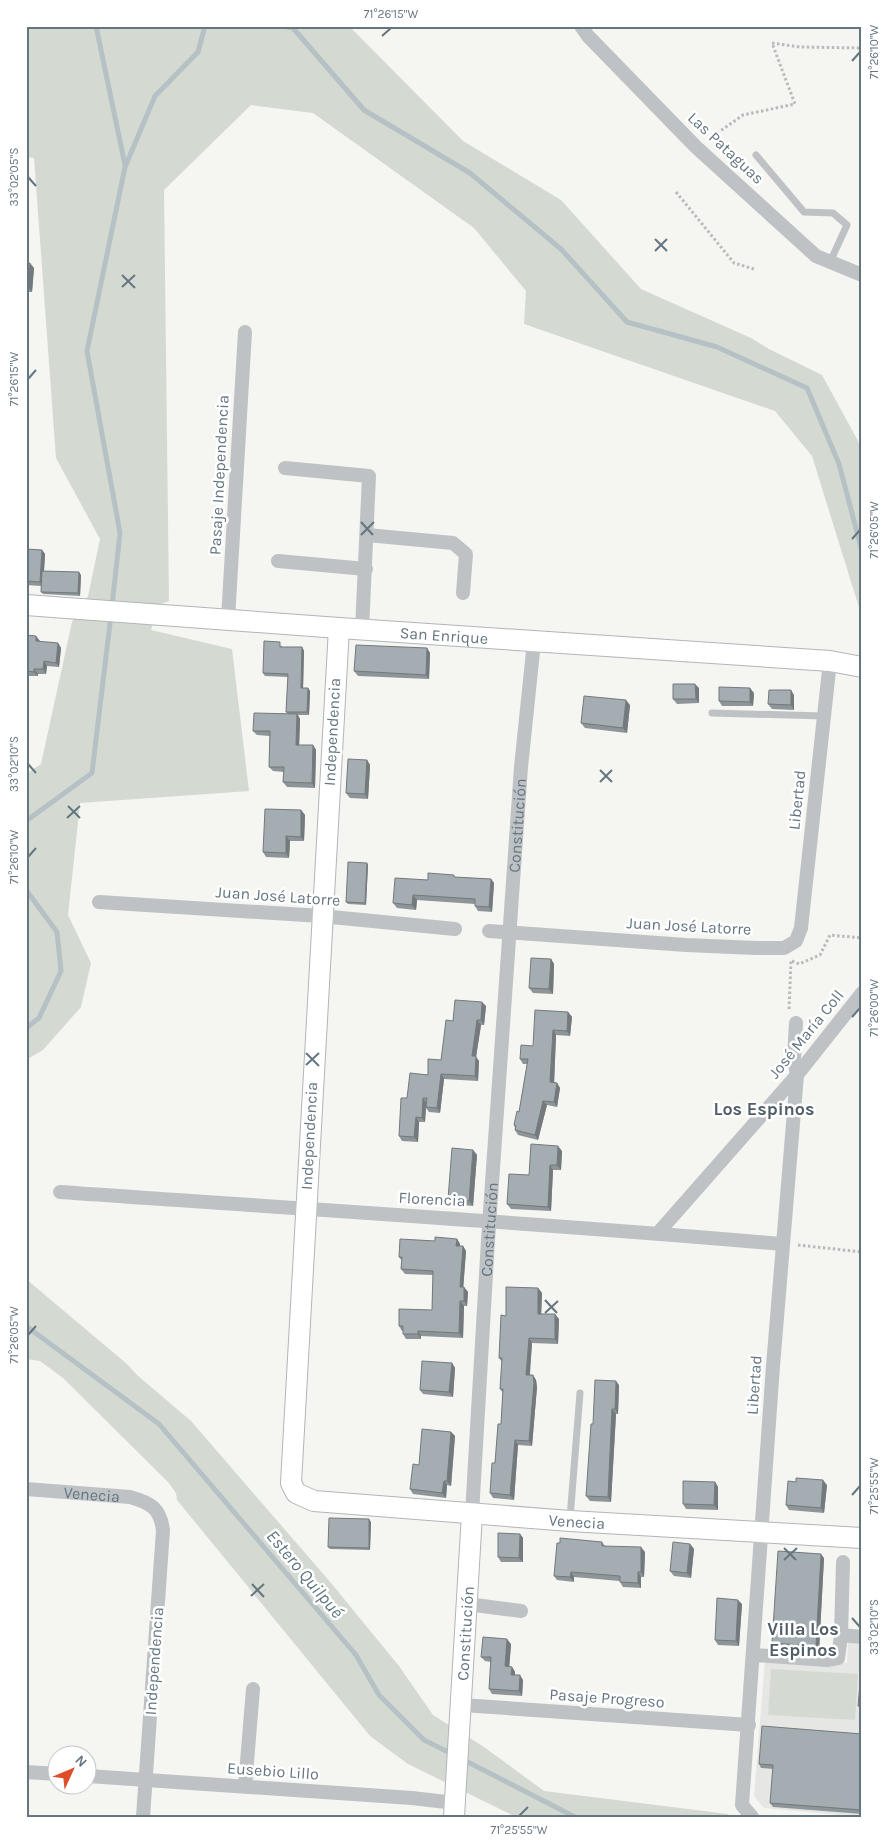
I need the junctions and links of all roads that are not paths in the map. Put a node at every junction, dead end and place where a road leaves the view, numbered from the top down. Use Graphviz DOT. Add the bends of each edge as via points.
graph roads {
  1 [pos="582,26"];
  2 [pos="756,155"];
  3 [pos="830,262"];
  4 [pos="862,275"];
  5 [pos="245,332"];
  6 [pos="285,468"];
  7 [pos="367,535"];
  8 [pos="278,561"];
  9 [pos="366,569"];
  10 [pos="463,593"];
  11 [pos="26,605"];
  12 [pos="228,619"];
  13 [pos="339,628"];
  14 [pos="362,630"];
  15 [pos="534,642"];
  16 [pos="830,661"];
  17 [pos="862,667"];
  18 [pos="712,713"];
  19 [pos="824,716"];
  20 [pos="99,902"];
  21 [pos="322,916"];
  22 [pos="454,929"];
  23 [pos="489,931"];
  24 [pos="510,932"];
  25 [pos="796,941"];
  26 [pos="862,993"];
  27 [pos="796,1023"];
  28 [pos="797,1075"];
  29 [pos="60,1192"];
  30 [pos="305,1209"];
  31 [pos="489,1220"];
  32 [pos="658,1233"];
  33 [pos="782,1244"];
  34 [pos="580,1394"];
  35 [pos="26,1489"];
  36 [pos="296,1493"];
  37 [pos="154,1507"];
  38 [pos="472,1514"];
  39 [pos="570,1521"];
  40 [pos="761,1532"];
  41 [pos="862,1538"];
  42 [pos="843,1562"];
  43 [pos="467,1604"];
  44 [pos="521,1611"];
  45 [pos="841,1635"];
  46 [pos="862,1637"];
  47 [pos="753,1655"];
  48 [pos="253,1689"];
  49 [pos="462,1705"];
  50 [pos="749,1725"];
  51 [pos="26,1772"];
  52 [pos="48,1773"];
  53 [pos="98,1777"];
  54 [pos="145,1780"];
  55 [pos="245,1786"];
  56 [pos="455,1804"];
  57 [pos="750,1815"];
  58 [pos="143,1817"];
  1 -- 3 [label="street, Las Pataguas" via="696,147 816,256"];
  2 -- 3 [label="lane" via="804,212 833,213 847,225"];
  3 -- 4 [label="street, Las Pataguas"];
  5 -- 12 [label="street, Pasaje Independencia"];
  6 -- 7 [label="street" via="369,476"];
  7 -- 9 [label="street"];
  7 -- 10 [label="street" via="453,543 466,554"];
  8 -- 9 [label="street"];
  9 -- 14 [label="street"];
  11 -- 12 [label="street, San Enrique"];
  12 -- 13 [label="street, San Enrique"];
  13 -- 14 [label="street, San Enrique"];
  13 -- 21 [label="street, Independencia"];
  14 -- 15 [label="street, San Enrique"];
  15 -- 16 [label="street, San Enrique"];
  15 -- 24 [label="street, Constitución" via="521,767"];
  16 -- 17 [label="street, San Enrique"];
  16 -- 19 [label="street, Libertad"];
  18 -- 19 [label="lane"];
  19 -- 25 [label="street, Libertad" via="801,928"];
  20 -- 21 [label="street, Juan José Latorre"];
  21 -- 22 [label="street, Juan José Latorre"];
  21 -- 30 [label="street, Independencia"];
  23 -- 24 [label="street, Juan José Latorre"];
  24 -- 25 [label="street, Juan José Latorre" via="756,948 784,948"];
  24 -- 31 [label="street, Constitución"];
  26 -- 28 [label="street, José María Coll"];
  27 -- 28 [label="street, Libertad" via="794,1058"];
  28 -- 32 [label="street, José María Coll"];
  28 -- 33 [label="street, Libertad"];
  29 -- 30 [label="street, Florencia"];
  30 -- 31 [label="street, Florencia"];
  30 -- 36 [label="street, Independencia" via="291,1483"];
  31 -- 32 [label="street, Florencia"];
  31 -- 38 [label="street, Constitución"];
  32 -- 33 [label="street, Florencia"];
  33 -- 40 [label="street, Libertad"];
  34 -- 39 [label="lane"];
  35 -- 37 [label="street, Venecia" via="130,1497"];
  36 -- 38 [label="street, Venecia" via="314,1501"];
  37 -- 54 [label="street, Independencia" via="161,1518 163,1530"];
  38 -- 39 [label="street, Venecia"];
  38 -- 43 [label="street, Constitución"];
  39 -- 40 [label="street, Venecia"];
  40 -- 41 [label="street, Venecia"];
  40 -- 47 [label="street, Libertad"];
  42 -- 45 [label="street"];
  43 -- 44 [label="street"];
  43 -- 49 [label="street, Constitución"];
  45 -- 46 [label="street"];
  45 -- 47 [label="street" via="838,1658"];
  47 -- 50 [label="street, Libertad"];
  48 -- 55 [label="street"];
  49 -- 50 [label="street, Pasaje Progreso"];
  49 -- 56 [label="street, Constitución"];
  50 -- 57 [label="street, Libertad" via="742,1805"];
  51 -- 52 [label="street"];
  53 -- 54 [label="street, Eusebio Lillo"];
  54 -- 55 [label="street, Eusebio Lillo"];
  54 -- 58 [label="street, Independencia"];
  55 -- 56 [label="street, Eusebio Lillo"];
}
